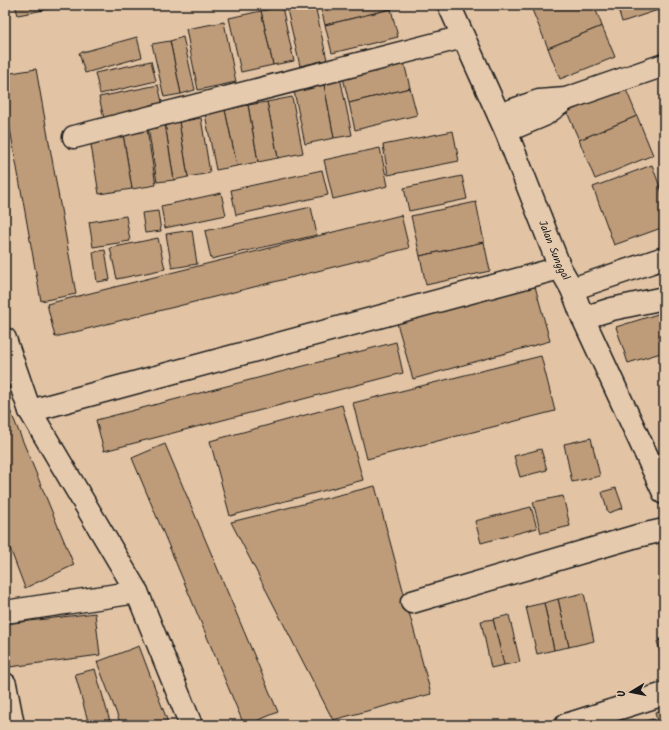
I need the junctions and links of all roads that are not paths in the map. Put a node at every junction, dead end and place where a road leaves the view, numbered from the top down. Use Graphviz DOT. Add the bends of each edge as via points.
graph roads {
  1 [pos="449,5"];
  2 [pos="463,36"];
  3 [pos="664,65"];
  4 [pos="502,123"];
  5 [pos="74,136"];
  6 [pos="664,258"];
  7 [pos="560,268"];
  8 [pos="572,289"];
  9 [pos="664,298"];
  10 [pos="583,318"];
  11 [pos="5,339"];
  12 [pos="30,411"];
  13 [pos="664,493"];
  14 [pos="664,530"];
  15 [pos="138,592"];
  16 [pos="412,602"];
  17 [pos="5,612"];
  18 [pos="5,684"];
  19 [pos="664,694"];
  20 [pos="13,725"];
  21 [pos="191,725"];
  22 [pos="566,725"];
  1 -- 2 [label="street, Jalan Sunggal"];
  2 -- 4 [label="street, Jalan Sunggal"];
  2 -- 5 [label="street"];
  3 -- 4 [label="street" via="566,99 544,115"];
  4 -- 7 [label="street, Jalan Sunggal"];
  6 -- 8 [label="street"];
  7 -- 8 [label="street, Jalan Sunggal"];
  7 -- 12 [label="street"];
  8 -- 10 [label="street, Jalan Sunggal"];
  9 -- 10 [label="street"];
  10 -- 13 [label="street, Jalan Sunggal"];
  11 -- 12 [label="street"];
  12 -- 15 [label="street"];
  14 -- 16 [label="street"];
  15 -- 17 [label="street"];
  15 -- 21 [label="street"];
  18 -- 20 [label="street"];
  19 -- 22 [label="street"];
}
